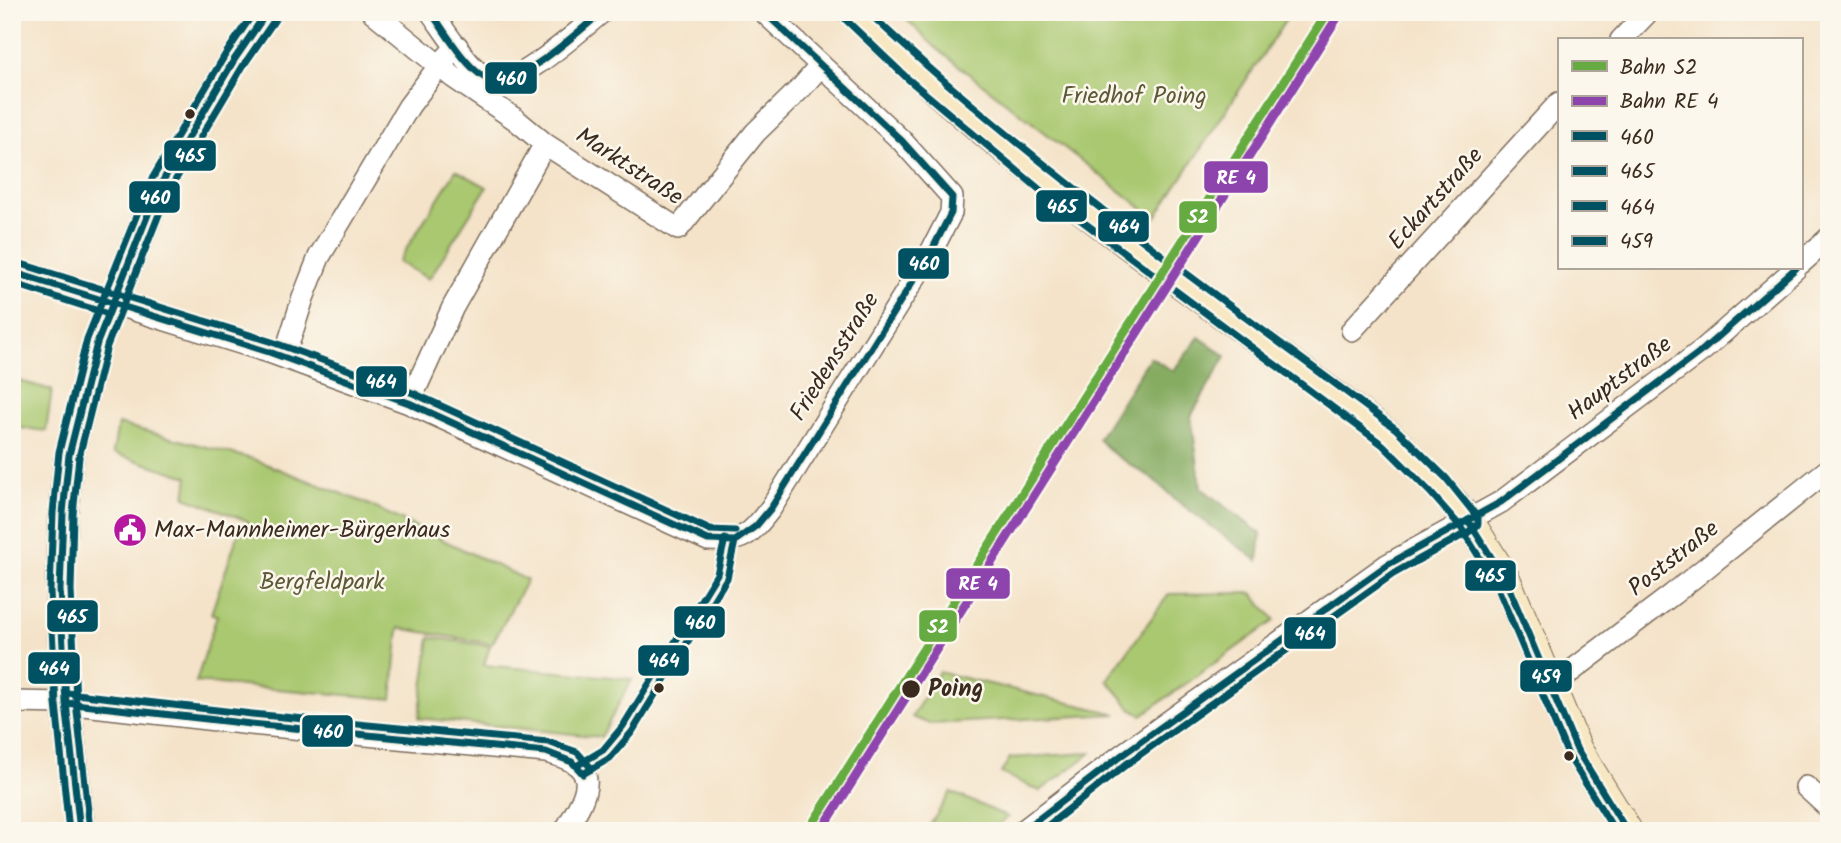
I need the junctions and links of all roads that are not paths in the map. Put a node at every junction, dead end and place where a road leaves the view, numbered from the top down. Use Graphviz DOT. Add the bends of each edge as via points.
graph roads {
  1 [pos="267,12"];
  2 [pos="373,12"];
  3 [pos="432,12"];
  4 [pos="602,12"];
  5 [pos="764,12"];
  6 [pos="853,12"];
  7 [pos="1648,12"];
  8 [pos="1623,38"];
  9 [pos="457,46"];
  10 [pos="440,65"];
  11 [pos="821,65"];
  12 [pos="1558,104"];
  13 [pos="545,144"];
  14 [pos="1829,238"];
  15 [pos="1802,262"];
  16 [pos="1794,270"];
  17 [pos="12,272"];
  18 [pos="111,304"];
  19 [pos="1352,330"];
  20 [pos="284,357"];
  21 [pos="409,404"];
  22 [pos="1829,469"];
  23 [pos="1468,520"];
  24 [pos="1549,688"];
  25 [pos="12,702"];
  26 [pos="66,704"];
  27 [pos="1806,787"];
  28 [pos="1829,808"];
  29 [pos="80,831"];
  30 [pos="565,831"];
  31 [pos="1024,831"];
  32 [pos="1627,831"];
  1 -- 18 [label="street" via="167,170"];
  2 -- 10 [label="street"];
  3 -- 9 [label="street"];
  4 -- 9 [label="street" via="511,80 493,81"];
  5 -- 11 [label="street, Friedensstraße"];
  6 -- 23 [label="street" via="950,104 1032,171 1390,437"];
  7 -- 8 [label="street"];
  9 -- 10 [label="street"];
  10 -- 13 [label="street"];
  10 -- 20 [label="street" via="409,106 319,257"];
  11 -- 13 [label="street, Marktstraße" via="755,133 678,229"];
  11 -- 21 [label="street, Friedensstraße" via="940,180 952,197 951,213 931,253 756,526 735,541 708,540"];
  12 -- 19 [label="street, Eckartstraße"];
  13 -- 21 [label="street, Marktstraße" via="453,307"];
  14 -- 15 [label="street"];
  16 -- 23 [label="street, Hauptstraße" via="1704,349 1502,502"];
  17 -- 18 [label="street"];
  18 -- 20 [label="street"];
  18 -- 26 [label="street" via="69,455 60,590"];
  20 -- 21 [label="street"];
  22 -- 24 [label="street, Poststraße"];
  23 -- 24 [label="street" via="1506,581"];
  23 -- 31 [label="street, Hauptstraße" via="1387,565"];
  24 -- 32 [label="street" via="1577,750"];
  25 -- 26 [label="street"];
  26 -- 29 [label="street"];
  26 -- 30 [label="street" via="566,757 580,767 587,785"];
  27 -- 28 [label="street"];
}
